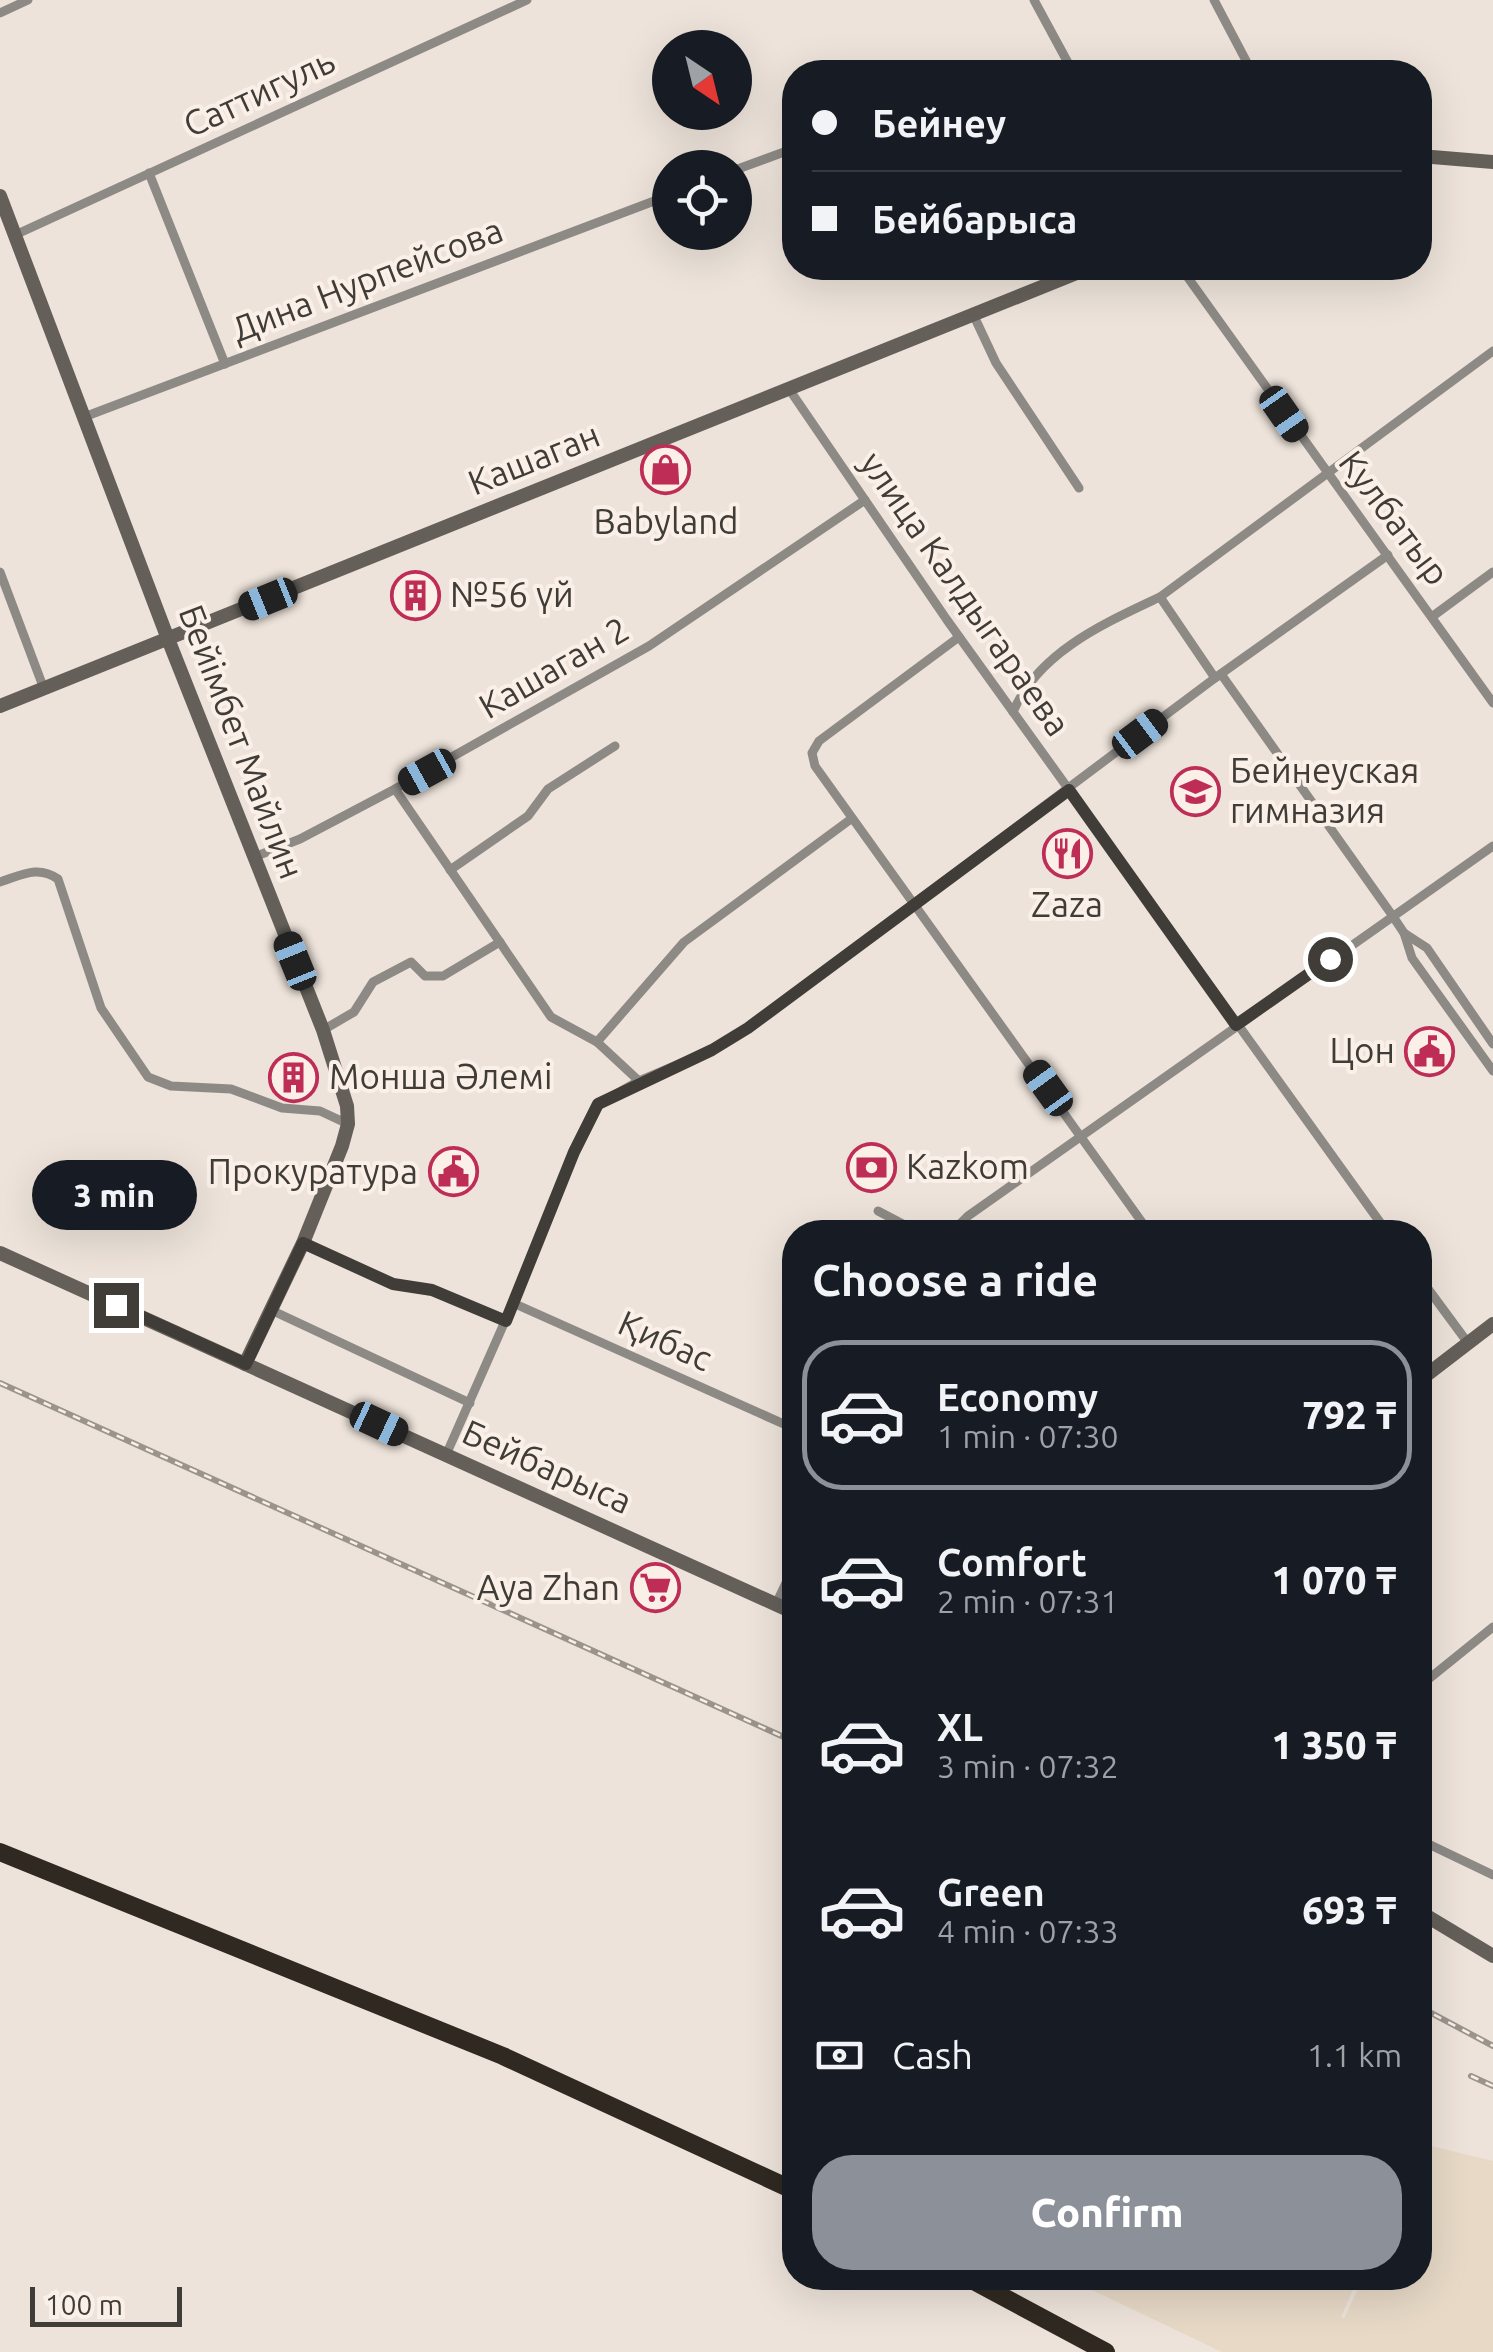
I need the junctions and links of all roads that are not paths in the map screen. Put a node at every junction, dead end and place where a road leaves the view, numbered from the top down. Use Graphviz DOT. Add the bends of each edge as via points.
graph roads {
  1 [pos="28,0"];
  2 [pos="527,0"];
  3 [pos="1034,0"];
  4 [pos="1214,0"];
  5 [pos="0,13"];
  6 [pos="1064,60"];
  7 [pos="1246,60"];
  8 [pos="782,153"];
  9 [pos="1432,157"];
  10 [pos="1493,162"];
  11 [pos="752,164"];
  12 [pos="149,173"];
  13 [pos="0,196"];
  14 [pos="652,202"];
  15 [pos="15,235"];
  16 [pos="1059,280"];
  17 [pos="1189,280"];
  18 [pos="973,314"];
  19 [pos="1493,351"];
  20 [pos="225,364"];
  21 [pos="789,388"];
  22 [pos="84,417"];
  23 [pos="1325,472"];
  24 [pos="1079,488"];
  25 [pos="865,500"];
  26 [pos="1388,556"];
  27 [pos="0,572"];
  28 [pos="1493,572"];
  29 [pos="1160,597"];
  30 [pos="1433,616"];
  31 [pos="959,636"];
  32 [pos="168,639"];
  33 [pos="1218,676"];
  34 [pos="44,689"];
  35 [pos="1493,703"];
  36 [pos="0,706"];
  37 [pos="1013,712"];
  38 [pos="615,746"];
  39 [pos="395,789"];
  40 [pos="1069,790"];
  41 [pos="851,819"];
  42 [pos="1493,846"];
  43 [pos="254,857"];
  44 [pos="450,870"];
  45 [pos="0,882"];
  46 [pos="914,906"];
  47 [pos="1392,915"];
  48 [pos="1404,933"];
  49 [pos="500,942"];
  50 [pos="1236,1025"];
  51 [pos="322,1030"];
  52 [pos="597,1042"];
  53 [pos="1493,1045"];
  54 [pos="1481,1054"];
  55 [pos="1493,1070"];
  56 [pos="640,1082"];
  57 [pos="348,1124"];
  58 [pos="1082,1137"];
  59 [pos="878,1211"];
  60 [pos="895,1220"];
  61 [pos="964,1220"];
  62 [pos="1141,1220"];
  63 [pos="1378,1220"];
  64 [pos="303,1243"];
  65 [pos="0,1254"];
  66 [pos="1432,1294"];
  67 [pos="514,1303"];
  68 [pos="272,1310"];
  69 [pos="506,1321"];
  70 [pos="1493,1324"];
  71 [pos="1468,1343"];
  72 [pos="246,1364"];
  73 [pos="1432,1371"];
  74 [pos="470,1403"];
  75 [pos="782,1422"];
  76 [pos="446,1454"];
  77 [pos="782,1591"];
  78 [pos="776,1604"];
  79 [pos="782,1607"];
  80 [pos="1490,1632"];
  81 [pos="1432,1677"];
  82 [pos="1432,1846"];
  83 [pos="0,1852"];
  84 [pos="1493,1876"];
  85 [pos="1432,1919"];
  86 [pos="1493,1956"];
  87 [pos="782,2185"];
  88 [pos="990,2290"];
  89 [pos="1106,2352"];
  1 -- 5 [label="street"];
  2 -- 12 [label="street, Саттигуль"];
  3 -- 6 [label="street"];
  4 -- 7 [label="street"];
  8 -- 11 [label="street"];
  9 -- 10 [label="street"];
  12 -- 15 [label="street, Саттигуль"];
  12 -- 20 [label="street"];
  13 -- 15 [label="street, Бейімбет Майлин"];
  14 -- 20 [label="street, Дина Нурпейсова"];
  15 -- 22 [label="street, Бейімбет Майлин"];
  16 -- 18 [label="street, Кашаган"];
  17 -- 23 [label="street, Кулбатыр"];
  18 -- 21 [label="street, Кашаган"];
  18 -- 24 [label="street" via="996,363"];
  19 -- 23 [label="street"];
  20 -- 22 [label="street, Дина Нурпейсова"];
  21 -- 25 [label="street, улица Калдыгараева"];
  21 -- 32 [label="street, Кашаган"];
  22 -- 32 [label="street, Бейімбет Майлин"];
  23 -- 26 [label="street, Кулбатыр"];
  23 -- 29 [label="street"];
  25 -- 31 [label="street, улица Калдыгараева"];
  25 -- 39 [label="street, Кашаган 2" via="649,646"];
  26 -- 30 [label="street, Кулбатыр"];
  26 -- 33 [label="street"];
  27 -- 34 [label="street"];
  28 -- 30 [label="street"];
  29 -- 33 [label="street"];
  29 -- 37 [label="street" via="1109,620 1063,652 1032,678"];
  30 -- 35 [label="street, Кулбатыр"];
  31 -- 37 [label="street, улица Калдыгараева"];
  31 -- 41 [label="street" via="819,741 814,766"];
  32 -- 34 [label="street, Кашаган"];
  32 -- 43 [label="street, Бейімбет Майлин"];
  33 -- 40 [label="street"];
  33 -- 47 [label="street"];
  34 -- 36 [label="street, Кашаган"];
  37 -- 40 [label="street, улица Калдыгараева"];
  38 -- 44 [label="street" via="548,789 528,816"];
  39 -- 43 [label="street, Кашаган 2"];
  39 -- 44 [label="street"];
  40 -- 46 [label="street"];
  40 -- 50 [label="street, улица Калдыгараева"];
  41 -- 46 [label="street"];
  41 -- 52 [label="street" via="684,942"];
  42 -- 47 [label="street"];
  43 -- 51 [label="street, Бейімбет Майлин"];
  44 -- 49 [label="street"];
  45 -- 57 [label="street" via="34,871 58,879 101,1008 148,1076 171,1086 231,1090 282,1108 320,1111"];
  46 -- 56 [label="street" via="748,1028"];
  46 -- 58 [label="street"];
  47 -- 48 [label="street"];
  47 -- 50 [label="street"];
  48 -- 53 [label="street" via="1427,948"];
  48 -- 54 [label="street" via="1412,958"];
  49 -- 51 [label="street" via="443,976 426,976 412,962 372,982 354,1012"];
  49 -- 52 [label="street" via="551,1017"];
  50 -- 58 [label="street"];
  50 -- 63 [label="street, улица Калдыгараева"];
  51 -- 57 [label="street, Бейімбет Майлин"];
  52 -- 56 [label="street"];
  53 -- 54 [label="street"];
  54 -- 55 [label="street"];
  56 -- 67 [label="street" via="594,1110"];
  57 -- 64 [label="street"];
  58 -- 61 [label="street"];
  58 -- 62 [label="street"];
  59 -- 60 [label="street"];
  64 -- 68 [label="street"];
  64 -- 69 [label="street" via="393,1284 432,1290"];
  65 -- 72 [label="street, Бейбарыса"];
  66 -- 71 [label="street"];
  67 -- 69 [label="street"];
  67 -- 75 [label="street, Қибас"];
  68 -- 72 [label="street"];
  68 -- 74 [label="street"];
  69 -- 74 [label="street"];
  70 -- 71 [label="street"];
  71 -- 73 [label="street"];
  72 -- 76 [label="street, Бейбарыса"];
  74 -- 76 [label="street"];
  76 -- 78 [label="street, Бейбарыса"];
  77 -- 78 [label="street"];
  78 -- 79 [label="street, Бейбарыса"];
  80 -- 81 [label="street"];
  82 -- 84 [label="street"];
  83 -- 87 [label="highway" via="504,2056"];
  85 -- 86 [label="street"];
  88 -- 89 [label="highway"];
}
